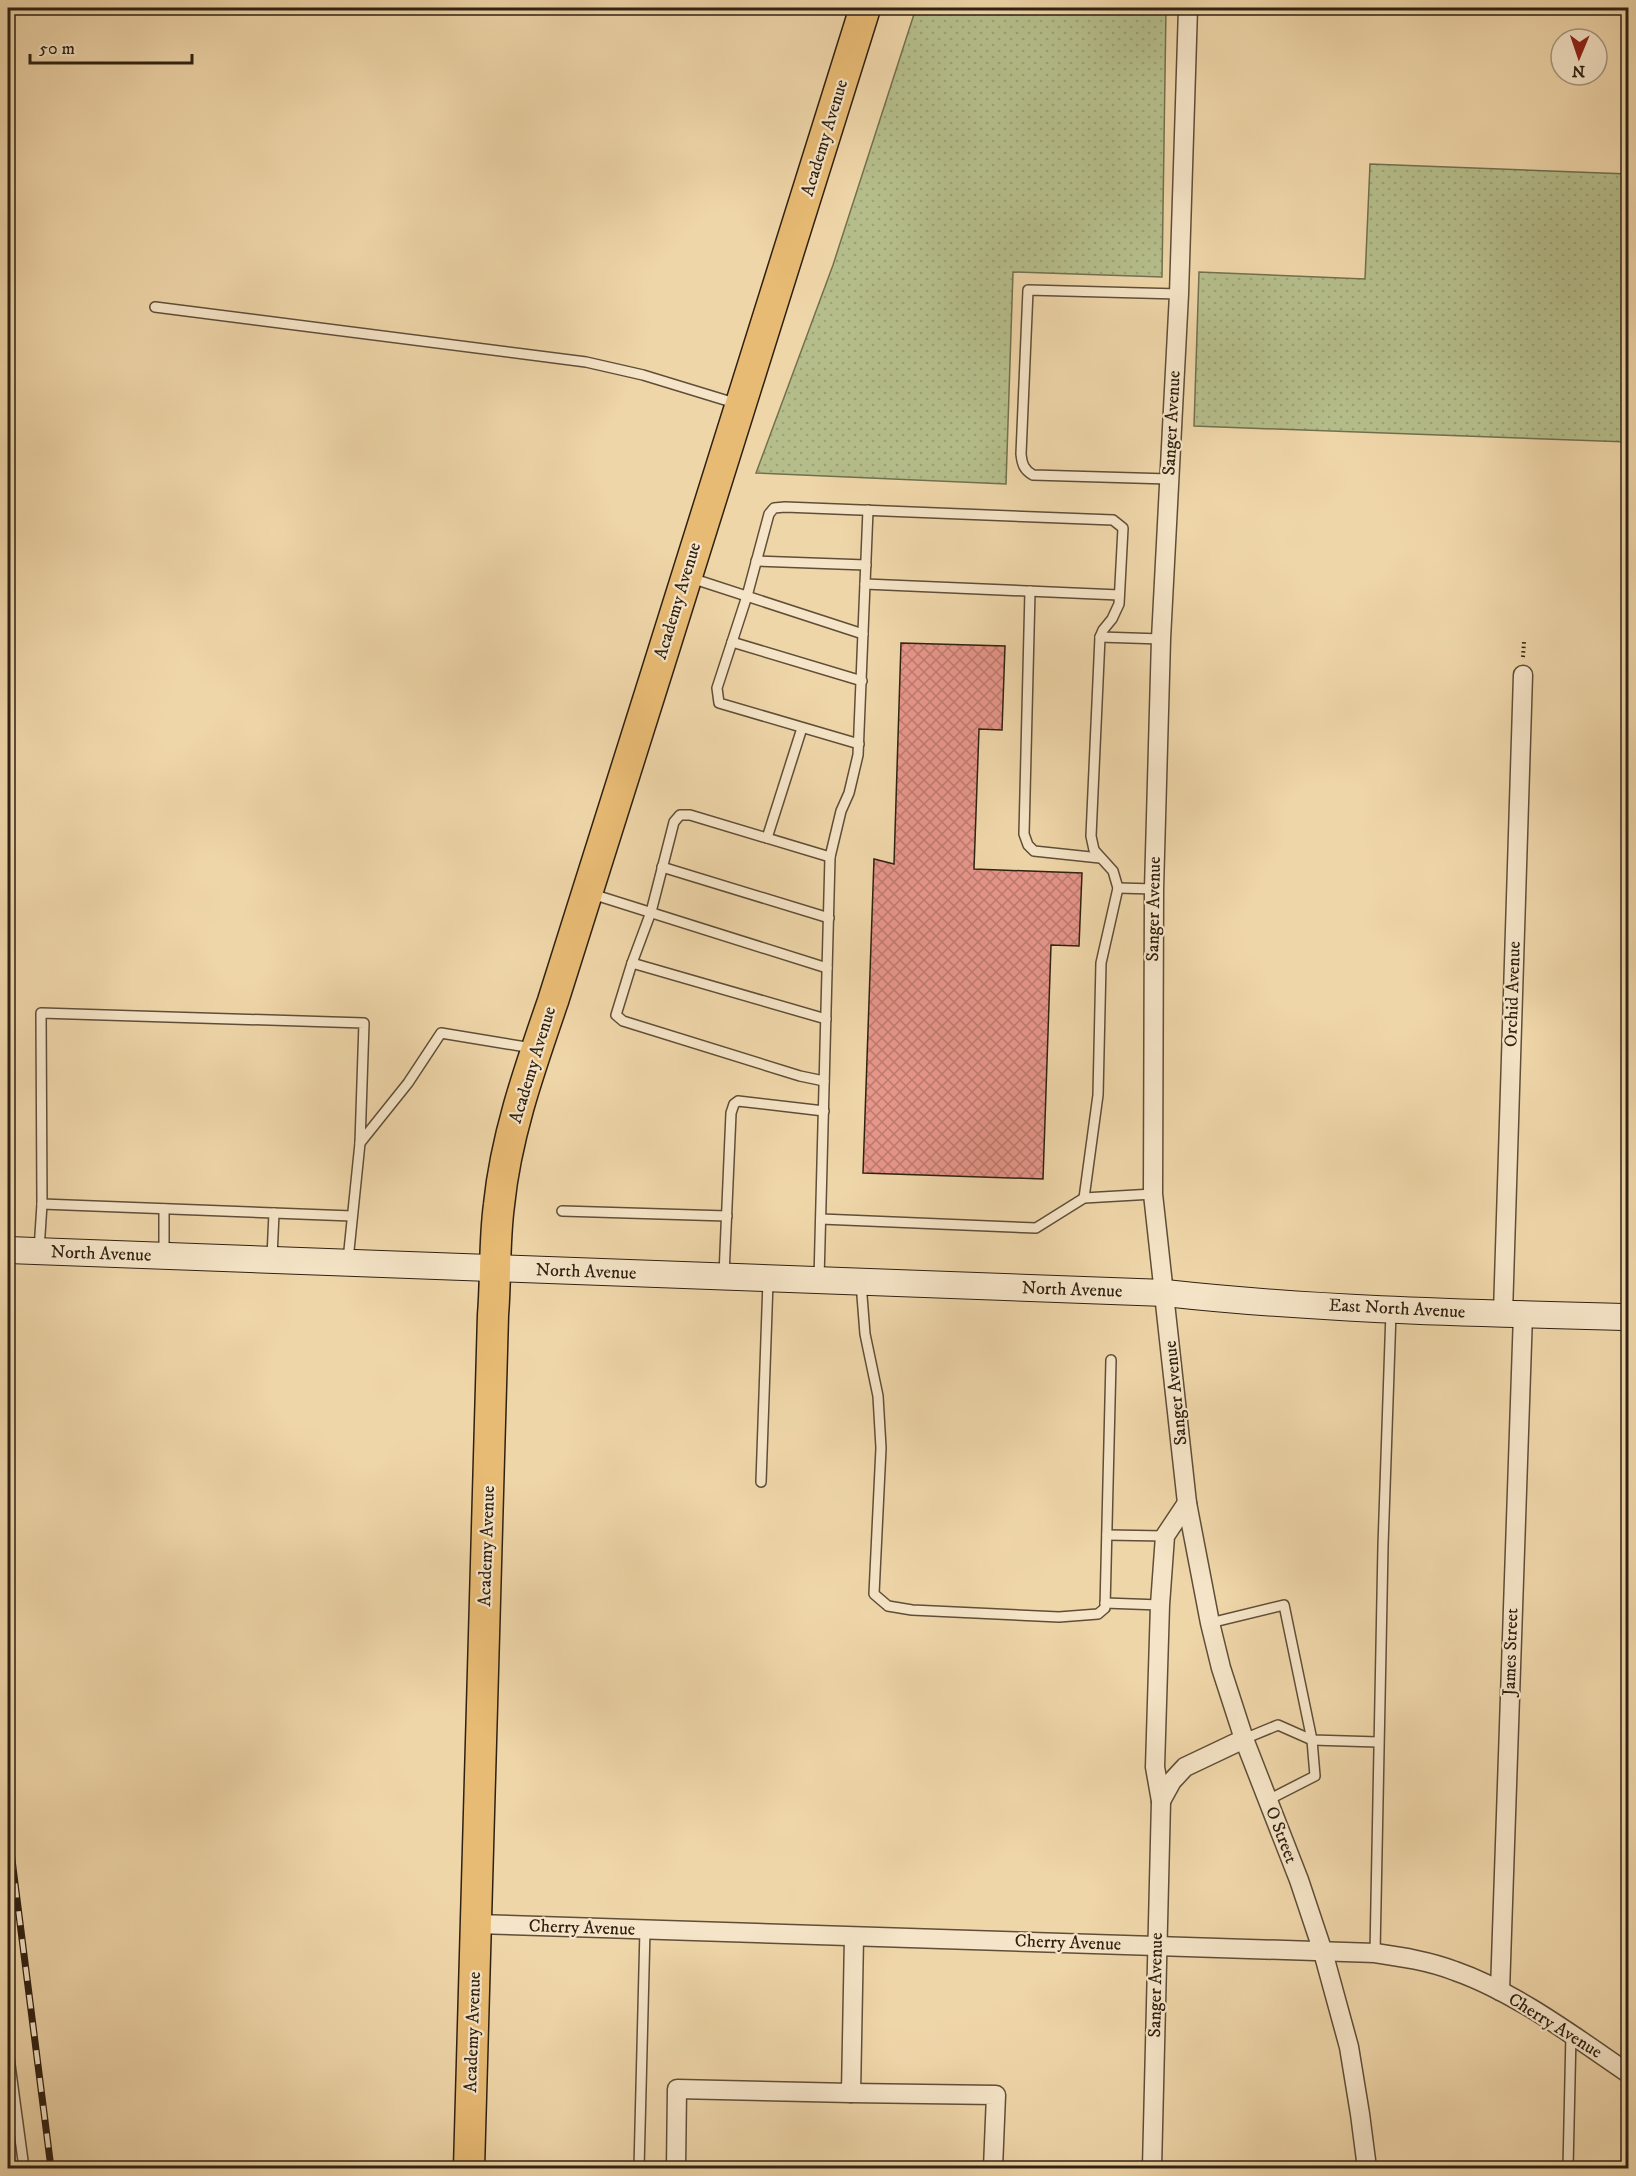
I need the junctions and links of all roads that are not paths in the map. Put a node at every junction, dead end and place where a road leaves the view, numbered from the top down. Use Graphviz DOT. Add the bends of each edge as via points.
graph roads {
  1 [pos="866,8"];
  2 [pos="1188,8"];
  3 [pos="1179,294"];
  4 [pos="155,307"];
  5 [pos="741,405"];
  6 [pos="1169,479"];
  7 [pos="868,510"];
  8 [pos="756,561"];
  9 [pos="866,565"];
  10 [pos="686,576"];
  11 [pos="865,584"];
  12 [pos="1030,591"];
  13 [pos="1119,595"];
  14 [pos="747,596"];
  15 [pos="863,634"];
  16 [pos="1100,637"];
  17 [pos="1161,639"];
  18 [pos="732,642"];
  19 [pos="1523,675"];
  20 [pos="862,681"];
  21 [pos="802,728"];
  22 [pos="859,744"];
  23 [pos="767,838"];
  24 [pos="830,857"];
  25 [pos="1100,858"];
  26 [pos="662,867"];
  27 [pos="1118,888"];
  28 [pos="1154,889"];
  29 [pos="587,892"];
  30 [pos="651,912"];
  31 [pos="829,918"];
  32 [pos="632,963"];
  33 [pos="827,968"];
  34 [pos="826,1019"];
  35 [pos="537,1048"];
  36 [pos="825,1082"];
  37 [pos="824,1111"];
  38 [pos="360,1143"];
  39 [pos="1153,1194"];
  40 [pos="1084,1198"];
  41 [pos="42,1204"];
  42 [pos="164,1209"];
  43 [pos="562,1211"];
  44 [pos="274,1213"];
  45 [pos="352,1216"];
  46 [pos="727,1216"];
  47 [pos="821,1219"];
  48 [pos="8,1250"];
  49 [pos="39,1251"];
  50 [pos="165,1256"];
  51 [pos="272,1260"];
  52 [pos="348,1262"];
  53 [pos="495,1268"];
  54 [pos="724,1277"];
  55 [pos="768,1279"];
  56 [pos="819,1281"];
  57 [pos="861,1283"];
  58 [pos="1165,1293"];
  59 [pos="1391,1310"];
  60 [pos="1513,1314"];
  61 [pos="1629,1317"];
  62 [pos="1111,1360"];
  63 [pos="761,1482"];
  64 [pos="1187,1503"];
  65 [pos="1107,1535"];
  66 [pos="1165,1536"];
  67 [pos="1105,1603"];
  68 [pos="1160,1605"];
  69 [pos="1210,1623"];
  70 [pos="1244,1739"];
  71 [pos="1312,1740"];
  72 [pos="1378,1742"];
  73 [pos="1268,1800"];
  74 [pos="1161,1801"];
  75 [pos="476,1924"];
  76 [pos="645,1930"];
  77 [pos="854,1937"];
  78 [pos="1157,1946"];
  79 [pos="1323,1952"];
  80 [pos="1375,1953"];
  81 [pos="1500,1991"];
  82 [pos="1571,2034"];
  83 [pos="8,2050"];
  84 [pos="1629,2073"];
  85 [pos="851,2093"];
  86 [pos="24,2169"];
  87 [pos="469,2169"];
  88 [pos="639,2169"];
  89 [pos="676,2169"];
  90 [pos="993,2169"];
  91 [pos="1152,2169"];
  92 [pos="1367,2169"];
  93 [pos="1568,2169"];
  1 -- 5 [label="main road, Academy Avenue"];
  2 -- 3 [label="street, Sanger Avenue"];
  3 -- 6 [label="street, Sanger Avenue"];
  3 -- 6 [label="lane" via="1028,290 1021,454 1026,471 1033,475"];
  4 -- 5 [label="lane" via="586,362"];
  5 -- 10 [label="main road, Academy Avenue"];
  6 -- 17 [label="street, Sanger Avenue"];
  7 -- 8 [label="lane" via="774,508"];
  7 -- 9 [label="lane"];
  7 -- 13 [label="lane" via="1113,520 1123,528"];
  8 -- 9 [label="lane"];
  8 -- 14 [label="lane"];
  9 -- 11 [label="lane"];
  10 -- 14 [label="lane"];
  10 -- 29 [label="main road, Academy Avenue"];
  11 -- 12 [label="lane"];
  11 -- 15 [label="lane"];
  12 -- 13 [label="lane"];
  12 -- 25 [label="lane" via="1023,834 1034,851"];
  13 -- 16 [label="lane" via="1119,604"];
  14 -- 15 [label="lane"];
  14 -- 18 [label="lane"];
  15 -- 20 [label="lane"];
  16 -- 17 [label="lane"];
  16 -- 25 [label="lane" via="1091,836"];
  17 -- 28 [label="street, Sanger Avenue"];
  18 -- 20 [label="lane"];
  18 -- 21 [label="lane" via="717,688 719,703"];
  19 -- 60 [label="street, Orchid Avenue"];
  20 -- 22 [label="lane"];
  21 -- 22 [label="lane"];
  21 -- 23 [label="lane"];
  22 -- 24 [label="lane"];
  23 -- 24 [label="lane"];
  23 -- 26 [label="lane" via="680,815 674,822"];
  24 -- 31 [label="lane"];
  25 -- 27 [label="lane" via="1113,871"];
  26 -- 30 [label="lane"];
  26 -- 31 [label="lane"];
  27 -- 28 [label="lane"];
  27 -- 40 [label="lane" via="1101,963 1098,1095"];
  28 -- 39 [label="street, Sanger Avenue"];
  29 -- 30 [label="lane"];
  29 -- 35 [label="main road, Academy Avenue"];
  30 -- 32 [label="lane"];
  30 -- 33 [label="lane"];
  31 -- 33 [label="lane"];
  32 -- 34 [label="lane"];
  32 -- 36 [label="lane" via="616,1015 623,1021"];
  33 -- 34 [label="lane"];
  34 -- 36 [label="lane"];
  35 -- 38 [label="lane" via="441,1033 408,1083"];
  35 -- 53 [label="main road, Academy Avenue" via="514,1123 503,1180"];
  36 -- 37 [label="lane"];
  37 -- 46 [label="lane" via="738,1101 734,1104"];
  37 -- 47 [label="lane"];
  38 -- 41 [label="lane" via="364,1023 41,1013"];
  38 -- 45 [label="lane"];
  39 -- 40 [label="lane"];
  39 -- 58 [label="street, Sanger Avenue"];
  40 -- 47 [label="lane" via="1036,1228"];
  41 -- 42 [label="lane"];
  41 -- 49 [label="lane"];
  42 -- 44 [label="lane"];
  42 -- 50 [label="lane"];
  43 -- 46 [label="lane"];
  44 -- 45 [label="lane"];
  44 -- 51 [label="lane"];
  45 -- 52 [label="lane"];
  46 -- 54 [label="lane"];
  47 -- 56 [label="lane"];
  48 -- 49 [label="street, North Avenue"];
  49 -- 50 [label="street, North Avenue"];
  50 -- 51 [label="street, North Avenue"];
  51 -- 52 [label="street, North Avenue"];
  52 -- 53 [label="street, North Avenue"];
  53 -- 54 [label="street, North Avenue"];
  53 -- 75 [label="main road, Academy Avenue"];
  54 -- 55 [label="street, North Avenue"];
  55 -- 56 [label="street, North Avenue"];
  55 -- 63 [label="lane"];
  56 -- 57 [label="street, North Avenue"];
  57 -- 58 [label="street, North Avenue"];
  57 -- 67 [label="lane" via="865,1334 878,1396 881,1448 874,1594 888,1606 912,1610 1059,1617 1098,1614"];
  58 -- 59 [label="street, East North Avenue"];
  58 -- 64 [label="street, Sanger Avenue"];
  59 -- 60 [label="street, East North Avenue"];
  59 -- 72 [label="lane"];
  60 -- 61 [label="street, East North Avenue"];
  60 -- 81 [label="street, James Street"];
  62 -- 65 [label="lane"];
  64 -- 66 [label="street, Sanger Avenue"];
  64 -- 69 [label="street, O Street"];
  65 -- 66 [label="lane"];
  65 -- 67 [label="lane"];
  66 -- 68 [label="street, Sanger Avenue"];
  67 -- 68 [label="lane"];
  68 -- 74 [label="street, Sanger Avenue" via="1155,1767"];
  69 -- 70 [label="street, O Street"];
  69 -- 71 [label="lane" via="1284,1605"];
  70 -- 71 [label="lane" via="1278,1725"];
  70 -- 73 [label="street, O Street"];
  70 -- 74 [label="street, Sanger Avenue" via="1185,1767 1172,1780"];
  71 -- 72 [label="lane"];
  71 -- 73 [label="lane" via="1315,1776"];
  72 -- 80 [label="lane"];
  73 -- 79 [label="street, O Street"];
  74 -- 78 [label="street, Sanger Avenue"];
  75 -- 76 [label="street, Cherry Avenue"];
  75 -- 87 [label="main road, Academy Avenue"];
  76 -- 77 [label="street, Cherry Avenue"];
  76 -- 88 [label="lane"];
  77 -- 78 [label="street, Cherry Avenue"];
  77 -- 85 [label="street"];
  78 -- 79 [label="street, Cherry Avenue"];
  78 -- 91 [label="street, Sanger Avenue"];
  79 -- 80 [label="street, Cherry Avenue"];
  79 -- 92 [label="street, O Street" via="1349,2047"];
  80 -- 81 [label="street, Cherry Avenue" via="1455,1971"];
  81 -- 82 [label="street, Cherry Avenue"];
  82 -- 84 [label="street, Cherry Avenue"];
  82 -- 93 [label="lane"];
  83 -- 86 [label="lane"];
  85 -- 89 [label="street" via="677,2089"];
  85 -- 90 [label="street" via="996,2095"];
}
